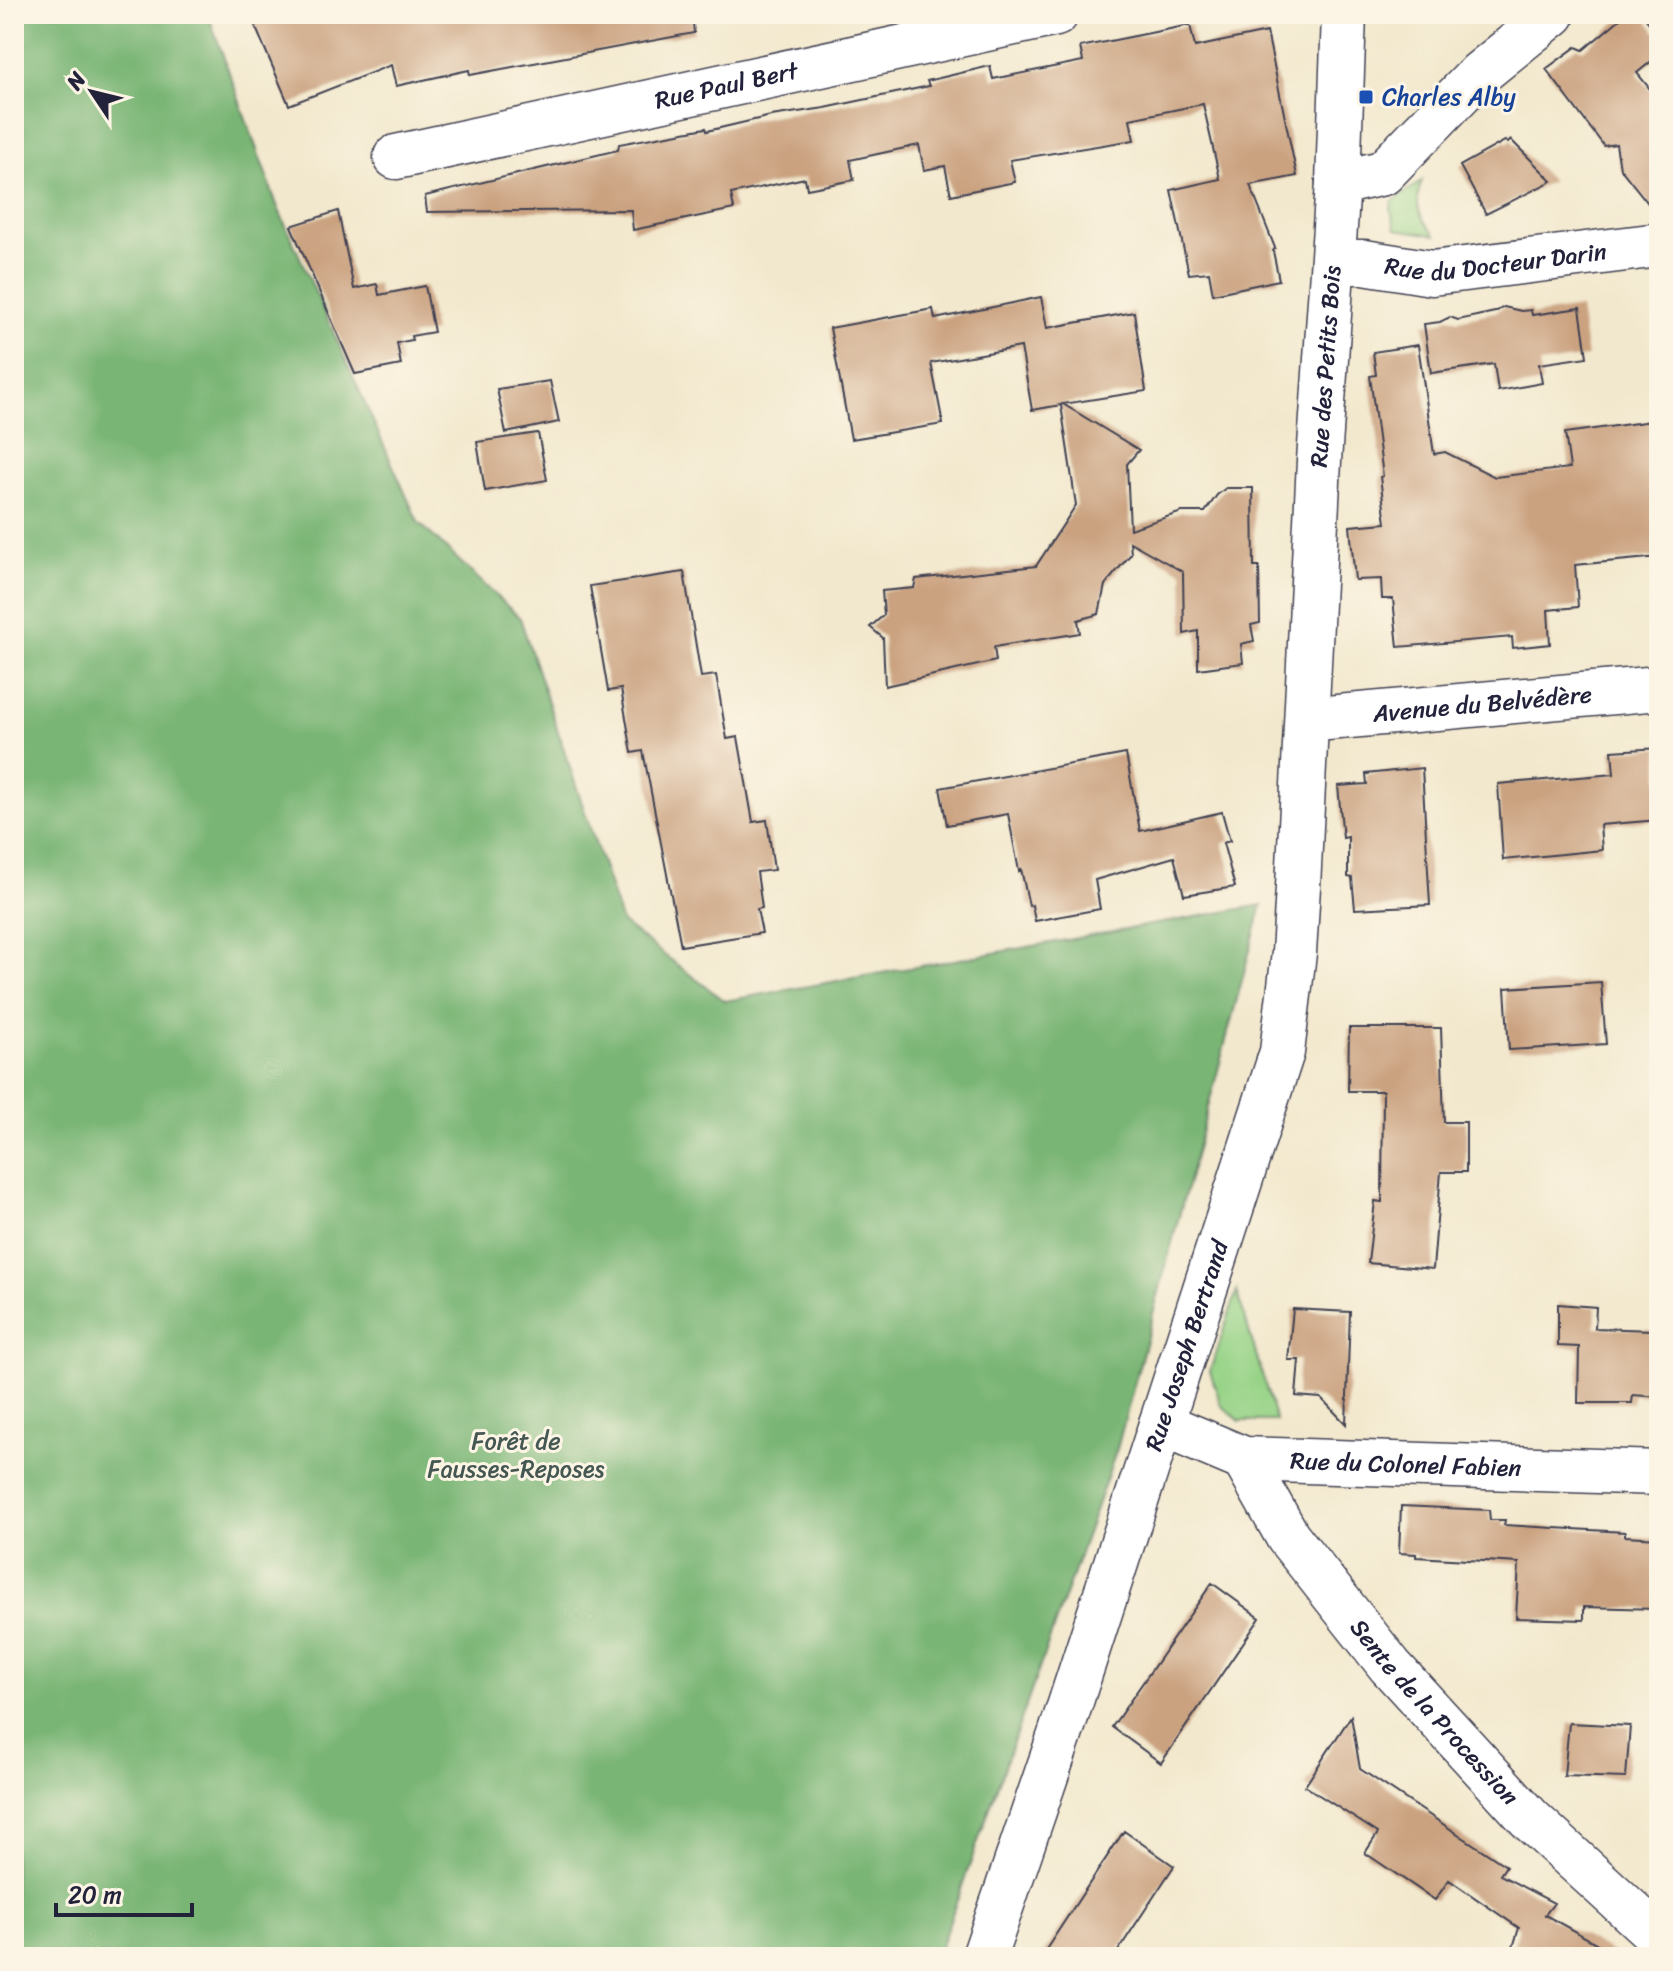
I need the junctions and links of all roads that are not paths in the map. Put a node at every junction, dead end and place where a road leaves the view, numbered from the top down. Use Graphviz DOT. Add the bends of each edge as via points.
graph roads {
  1 [pos="1056,14"];
  2 [pos="1344,14"];
  3 [pos="1553,14"];
  4 [pos="396,157"];
  5 [pos="1338,183"];
  6 [pos="1659,245"];
  7 [pos="1333,262"];
  8 [pos="1659,688"];
  9 [pos="1307,717"];
  10 [pos="1161,1424"];
  11 [pos="1244,1459"];
  12 [pos="1659,1473"];
  13 [pos="1659,1937"];
  14 [pos="984,1957"];
  1 -- 4 [label="street, Rue Paul Bert"];
  2 -- 5 [label="street, Rue des Petits Bois"];
  3 -- 5 [label="street" via="1479,74 1383,173"];
  5 -- 7 [label="street, Rue des Petits Bois"];
  6 -- 7 [label="street, Rue du Docteur Darin" via="1432,273"];
  7 -- 9 [label="street, Rue des Petits Bois"];
  8 -- 9 [label="street, Avenue du Belvédère"];
  9 -- 10 [label="street, Rue Joseph Bertrand" via="1294,953 1282,1052"];
  10 -- 11 [label="street, Rue du Colonel Fabien"];
  10 -- 14 [label="street, Rue Joseph Bertrand"];
  11 -- 12 [label="street, Rue du Colonel Fabien"];
  11 -- 13 [label="street, Sente de la Procession" via="1288,1537 1390,1666 1531,1820"];
}
